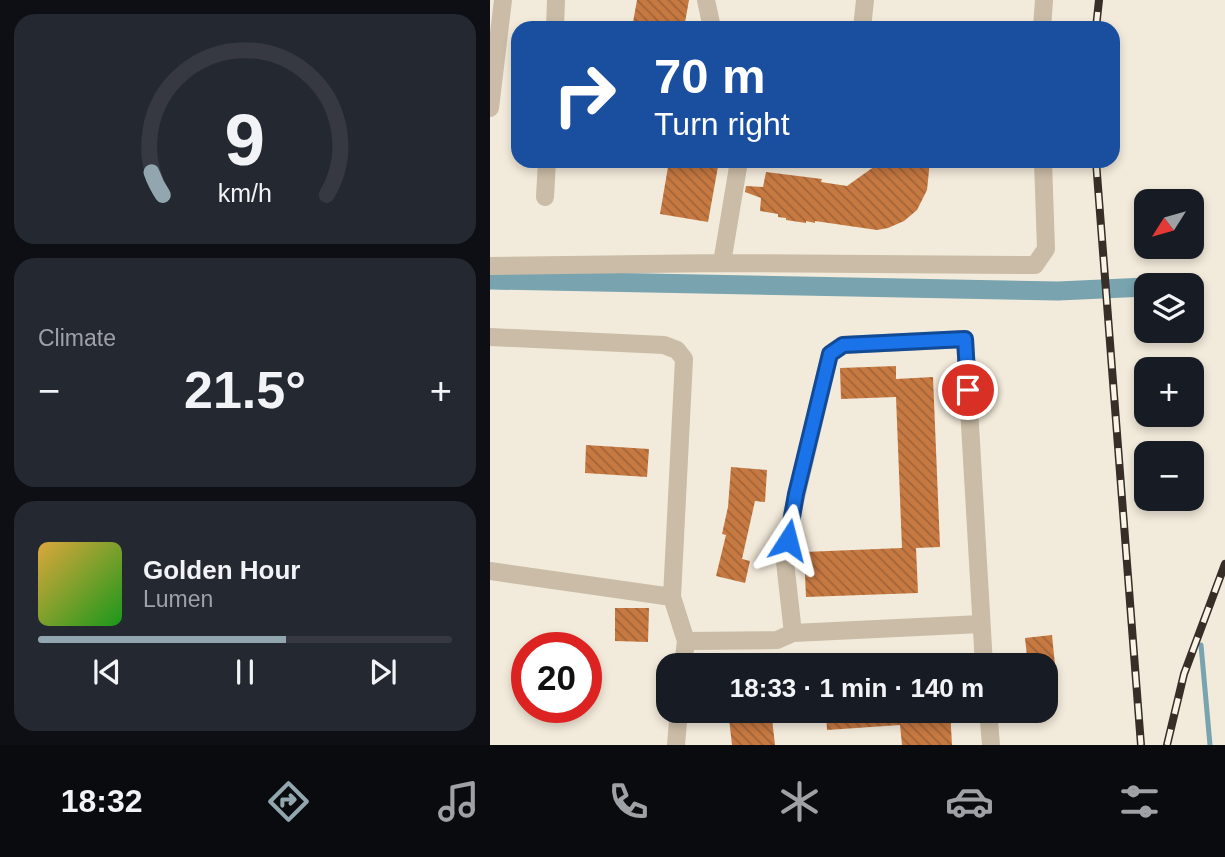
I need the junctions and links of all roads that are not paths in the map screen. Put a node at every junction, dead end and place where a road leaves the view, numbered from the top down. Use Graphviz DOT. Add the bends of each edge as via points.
graph roads {
  1 [pos="503,0"];
  2 [pos="556,0"];
  3 [pos="706,0"];
  4 [pos="866,0"];
  5 [pos="1044,0"];
  6 [pos="555,21"];
  7 [pos="710,21"];
  8 [pos="863,21"];
  9 [pos="1042,21"];
  10 [pos="494,38"];
  11 [pos="490,108"];
  12 [pos="547,168"];
  13 [pos="738,168"];
  14 [pos="1043,168"];
  15 [pos="545,197"];
  16 [pos="722,263"];
  17 [pos="490,265"];
  18 [pos="490,337"];
  19 [pos="490,571"];
  20 [pos="672,597"];
  21 [pos="981,624"];
  22 [pos="793,633"];
  23 [pos="685,641"];
  24 [pos="684,653"];
  25 [pos="983,653"];
  26 [pos="678,723"];
  27 [pos="989,723"];
  28 [pos="676,745"];
  29 [pos="991,745"];
  1 -- 10 [label="street"];
  2 -- 6 [label="street"];
  3 -- 7 [label="street"];
  4 -- 8 [label="street"];
  5 -- 9 [label="street"];
  10 -- 11 [label="street"];
  12 -- 15 [label="street"];
  13 -- 16 [label="street"];
  14 -- 16 [label="street" via="1046,249 1035,265"];
  16 -- 17 [label="street"];
  18 -- 20 [label="street" via="664,345 684,359"];
  19 -- 20 [label="street"];
  20 -- 23 [label="street"];
  21 -- 22 [label="street"];
  21 -- 22 [label="street" via="965,339 843,345 830,354 785,562"];
  21 -- 25 [label="street"];
  22 -- 23 [label="street" via="777,640"];
  23 -- 24 [label="street"];
  26 -- 28 [label="street"];
  27 -- 29 [label="street"];
}
